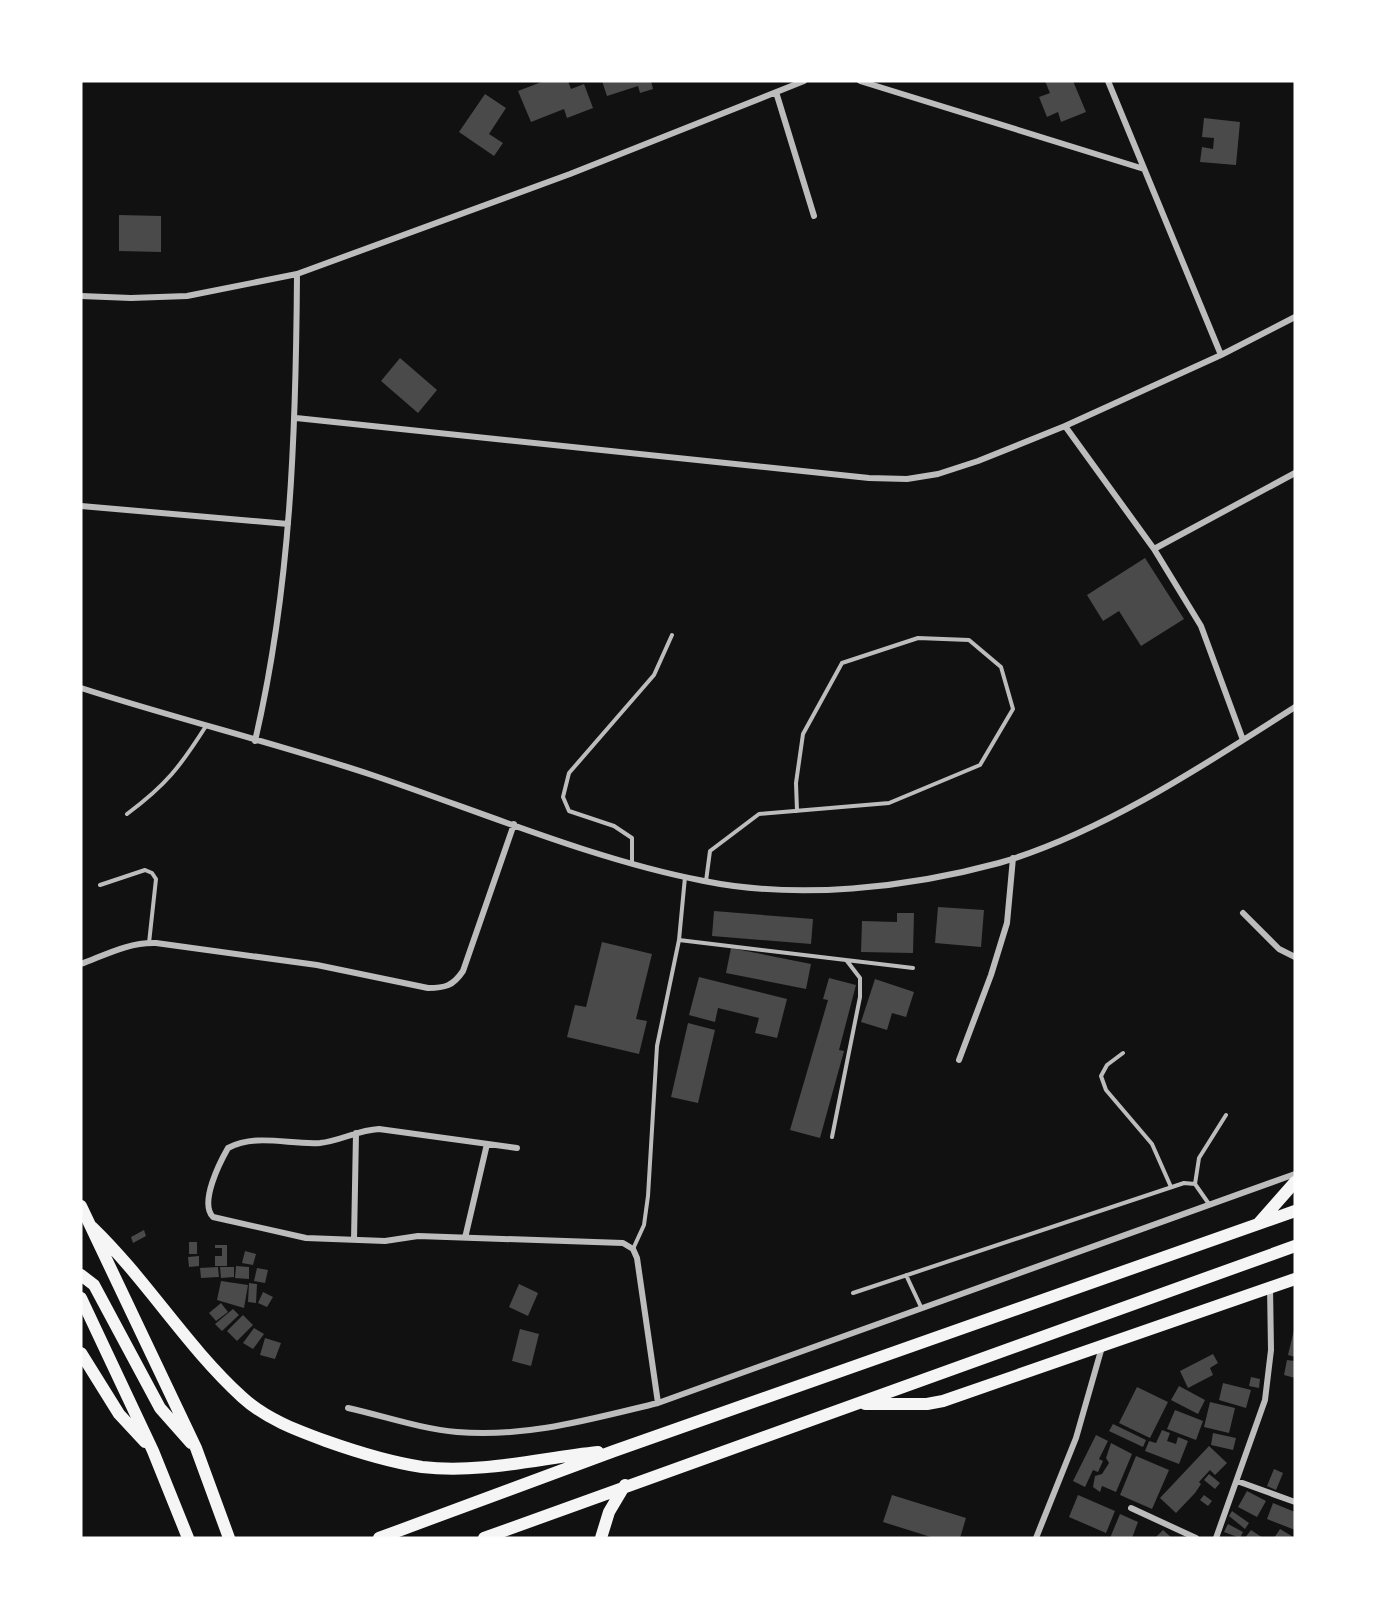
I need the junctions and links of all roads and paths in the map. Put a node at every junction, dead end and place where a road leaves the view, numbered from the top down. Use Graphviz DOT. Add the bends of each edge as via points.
graph roads {
  1 [pos="804,81"];
  2 [pos="860,81"];
  3 [pos="1108,81"];
  4 [pos="776,92"];
  5 [pos="1144,169"];
  6 [pos="814,216"];
  7 [pos="297,274"];
  8 [pos="81,296"];
  9 [pos="1295,317"];
  10 [pos="1221,355"];
  11 [pos="296,418"];
  12 [pos="1065,426"];
  13 [pos="1295,472"];
  14 [pos="81,506"];
  15 [pos="288,524"];
  16 [pos="1154,549"];
  17 [pos="672,635"];
  18 [pos="81,688"];
  19 [pos="1295,707"];
  20 [pos="206,726"];
  21 [pos="1243,740"];
  22 [pos="255,741"];
  23 [pos="797,811"];
  24 [pos="127,814"];
  25 [pos="514,824"];
  26 [pos="1013,858"];
  27 [pos="632,863"];
  28 [pos="685,877"];
  29 [pos="706,882"];
  30 [pos="100,885"];
  31 [pos="1243,913"];
  32 [pos="679,940"];
  33 [pos="150,943"];
  34 [pos="1295,957"];
  35 [pos="847,960"];
  36 [pos="81,964"];
  37 [pos="912,968"];
  38 [pos="1123,1053"];
  39 [pos="959,1060"];
  40 [pos="1226,1115"];
  41 [pos="356,1133"];
  42 [pos="832,1137"];
  43 [pos="487,1144"];
  44 [pos="517,1148"];
  45 [pos="1295,1174"];
  46 [pos="1295,1182"];
  47 [pos="1195,1184"];
  48 [pos="1171,1187"];
  49 [pos="1209,1204"];
  50 [pos="81,1206"];
  51 [pos="1295,1211"];
  52 [pos="1257,1224"];
  53 [pos="92,1227"];
  54 [pos="465,1238"];
  55 [pos="354,1239"];
  56 [pos="1295,1246"];
  57 [pos="633,1249"];
  58 [pos="81,1275"];
  59 [pos="906,1275"];
  60 [pos="1295,1279"];
  61 [pos="1270,1287"];
  62 [pos="853,1293"];
  63 [pos="81,1298"];
  64 [pos="921,1307"];
  65 [pos="1102,1347"];
  66 [pos="81,1353"];
  67 [pos="658,1403"];
  68 [pos="855,1404"];
  69 [pos="348,1408"];
  70 [pos="196,1448"];
  71 [pos="153,1451"];
  72 [pos="614,1451"];
  73 [pos="1237,1481"];
  74 [pos="625,1485"];
  75 [pos="1295,1502"];
  76 [pos="1131,1508"];
  77 [pos="188,1538"];
  78 [pos="229,1538"];
  79 [pos="378,1538"];
  80 [pos="484,1538"];
  81 [pos="601,1538"];
  82 [pos="1036,1538"];
  83 [pos="1196,1538"];
  84 [pos="1215,1538"];
  1 -- 4 [label="street"];
  2 -- 5 [label="street"];
  3 -- 5 [label="street"];
  4 -- 6 [label="street"];
  4 -- 7 [label="street" via="570,174"];
  5 -- 10 [label="street"];
  7 -- 8 [label="street" via="187,296"];
  7 -- 11 [label="street"];
  9 -- 10 [label="street"];
  10 -- 12 [label="street"];
  11 -- 12 [label="street" via="906,479 978,461"];
  11 -- 15 [label="street"];
  12 -- 16 [label="street"];
  13 -- 16 [label="street"];
  14 -- 15 [label="street"];
  15 -- 22 [label="street" via="274,645"];
  16 -- 21 [label="street" via="1211,647"];
  17 -- 27 [label="lane" via="654,675 569,773 563,797 569,811 614,826 632,838"];
  18 -- 20 [label="street"];
  19 -- 21 [label="street"];
  20 -- 22 [label="street"];
  20 -- 24 [label="lane" via="161,788"];
  21 -- 26 [label="street" via="1074,835"];
  22 -- 25 [label="street" via="368,774"];
  23 -- 23 [label="lane" via="889,803 980,765 1013,709 1001,667 969,640 918,638 842,663 803,734 796,783"];
  23 -- 29 [label="lane" via="759,814 710,852"];
  25 -- 27 [label="street"];
  25 -- 33 [label="street" via="463,971 454,984 443,988"];
  26 -- 29 [label="street" via="954,874 850,888 809,891"];
  26 -- 39 [label="street" via="1007,923"];
  27 -- 28 [label="street"];
  28 -- 29 [label="street"];
  28 -- 32 [label="lane"];
  30 -- 33 [label="lane" via="145,870 152,873 156,879"];
  31 -- 34 [label="street" via="1279,949"];
  32 -- 35 [label="lane"];
  32 -- 57 [label="lane" via="657,1046 644,1225"];
  33 -- 36 [label="street" via="120,948"];
  35 -- 37 [label="lane"];
  35 -- 42 [label="lane" via="860,978 860,997"];
  38 -- 48 [label="lane" via="1107,1065 1101,1076 1103,1083 1152,1144"];
  40 -- 47 [label="lane" via="1199,1158"];
  41 -- 43 [label="street" via="379,1129"];
  41 -- 55 [label="street"];
  41 -- 55 [label="street" via="318,1143 252,1140 228,1148 211,1184 209,1207 213,1217 306,1238"];
  43 -- 44 [label="street"];
  43 -- 54 [label="street"];
  45 -- 49 [label="street"];
  46 -- 52 [label="highway"];
  47 -- 48 [label="lane"];
  47 -- 49 [label="lane"];
  48 -- 59 [label="lane"];
  49 -- 64 [label="street"];
  50 -- 53 [label="highway"];
  51 -- 52 [label="highway"];
  52 -- 72 [label="highway"];
  53 -- 70 [label="highway"];
  53 -- 72 [label="highway" via="125,1258 187,1337 243,1398 283,1425 370,1456 423,1467 513,1464"];
  54 -- 55 [label="street"];
  54 -- 57 [label="street" via="623,1243"];
  56 -- 68 [label="highway"];
  57 -- 67 [label="street"];
  58 -- 70 [label="highway" via="94,1285 160,1408"];
  59 -- 62 [label="lane"];
  59 -- 64 [label="lane"];
  60 -- 61 [label="highway"];
  61 -- 65 [label="highway"];
  61 -- 73 [label="street" via="1271,1350 1265,1400"];
  63 -- 71 [label="highway"];
  64 -- 67 [label="street"];
  65 -- 68 [label="highway" via="943,1401"];
  65 -- 82 [label="street" via="1076,1438"];
  66 -- 71 [label="highway" via="119,1414"];
  67 -- 69 [label="street" via="522,1432 456,1432"];
  68 -- 74 [label="highway"];
  70 -- 78 [label="highway"];
  71 -- 77 [label="highway"];
  72 -- 79 [label="highway"];
  73 -- 75 [label="street"];
  73 -- 84 [label="street"];
  74 -- 80 [label="highway"];
  74 -- 81 [label="highway" via="609,1512"];
  76 -- 83 [label="street"];
}
